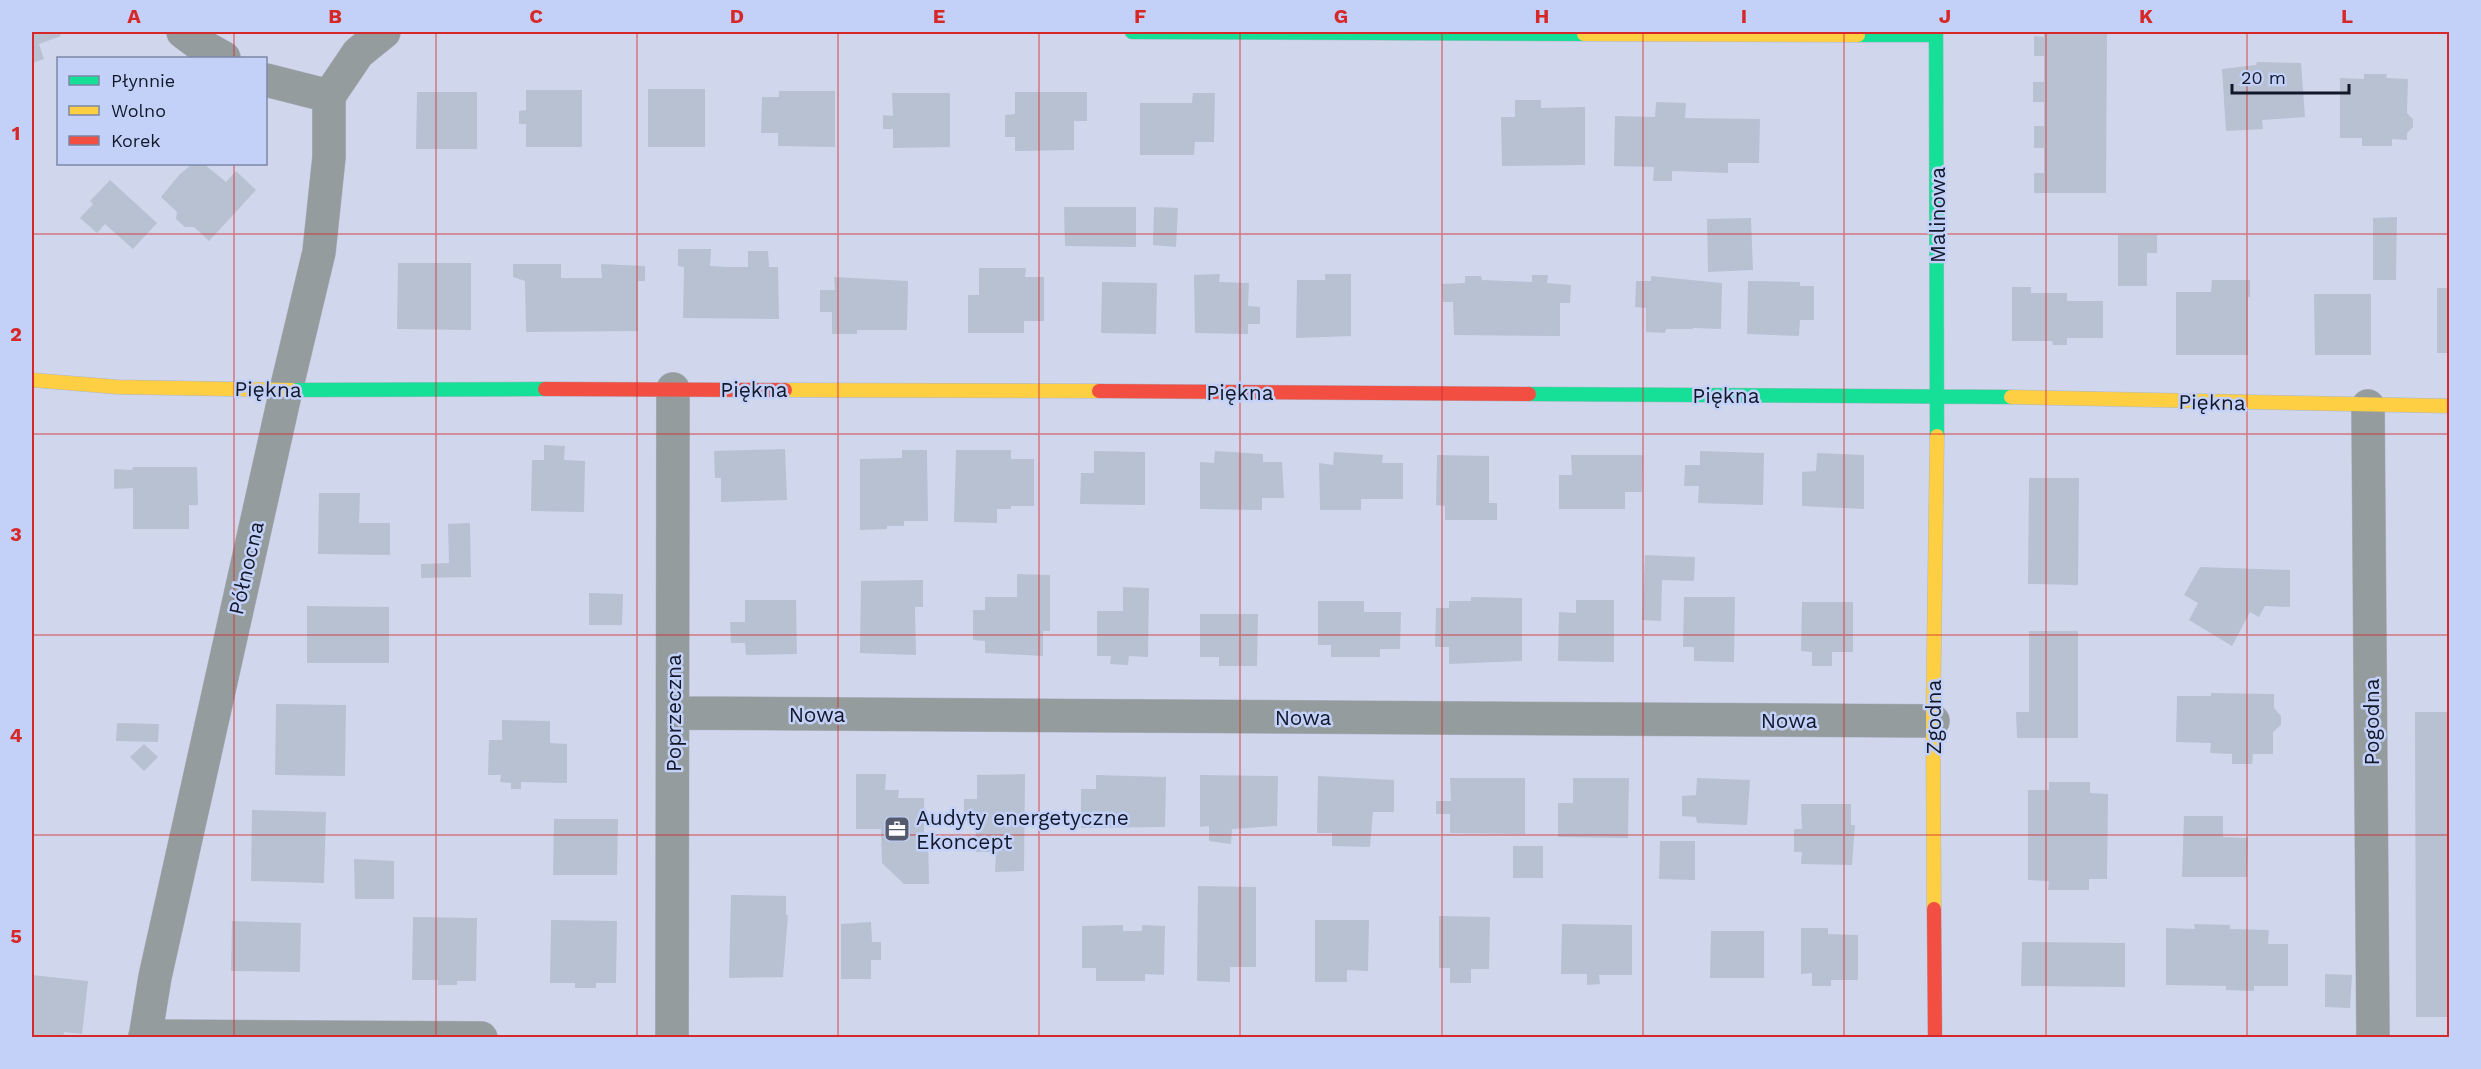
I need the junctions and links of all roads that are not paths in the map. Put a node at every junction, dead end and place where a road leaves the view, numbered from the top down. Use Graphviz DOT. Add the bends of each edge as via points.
graph roads {
  1 [pos="183,32"];
  2 [pos="384,32"];
  3 [pos="1132,32"];
  4 [pos="1397,32"];
  5 [pos="1936,33"];
  6 [pos="222,57"];
  7 [pos="267,80"];
  8 [pos="329,96"];
  9 [pos="32,380"];
  10 [pos="673,389"];
  11 [pos="286,390"];
  12 [pos="1938,396"];
  13 [pos="2368,406"];
  14 [pos="2450,406"];
  15 [pos="673,713"];
  16 [pos="1933,721"];
  17 [pos="145,1037"];
  18 [pos="481,1038"];
  19 [pos="672,1038"];
  20 [pos="1935,1038"];
  21 [pos="2373,1038"];
  1 -- 6 [label="street"];
  2 -- 8 [label="street" via="358,53"];
  3 -- 4 [label="street, Malinowa"];
  4 -- 5 [label="street, Malinowa"];
  5 -- 12 [label="street, Malinowa"];
  7 -- 8 [label="street"];
  8 -- 11 [label="street, Północna" via="329,158 319,252"];
  9 -- 11 [label="street, Piękna" via="118,387"];
  10 -- 11 [label="street, Piękna"];
  10 -- 12 [label="street, Piękna"];
  10 -- 15 [label="street, Poprzeczna"];
  11 -- 17 [label="street, Północna" via="155,977"];
  12 -- 13 [label="street, Piękna"];
  12 -- 16 [label="street, Zgodna"];
  13 -- 14 [label="street, Piękna"];
  13 -- 21 [label="street, Pogodna"];
  15 -- 16 [label="street, Nowa"];
  15 -- 19 [label="street, Poprzeczna"];
  16 -- 20 [label="street, Zgodna"];
  17 -- 18 [label="street"];
}
